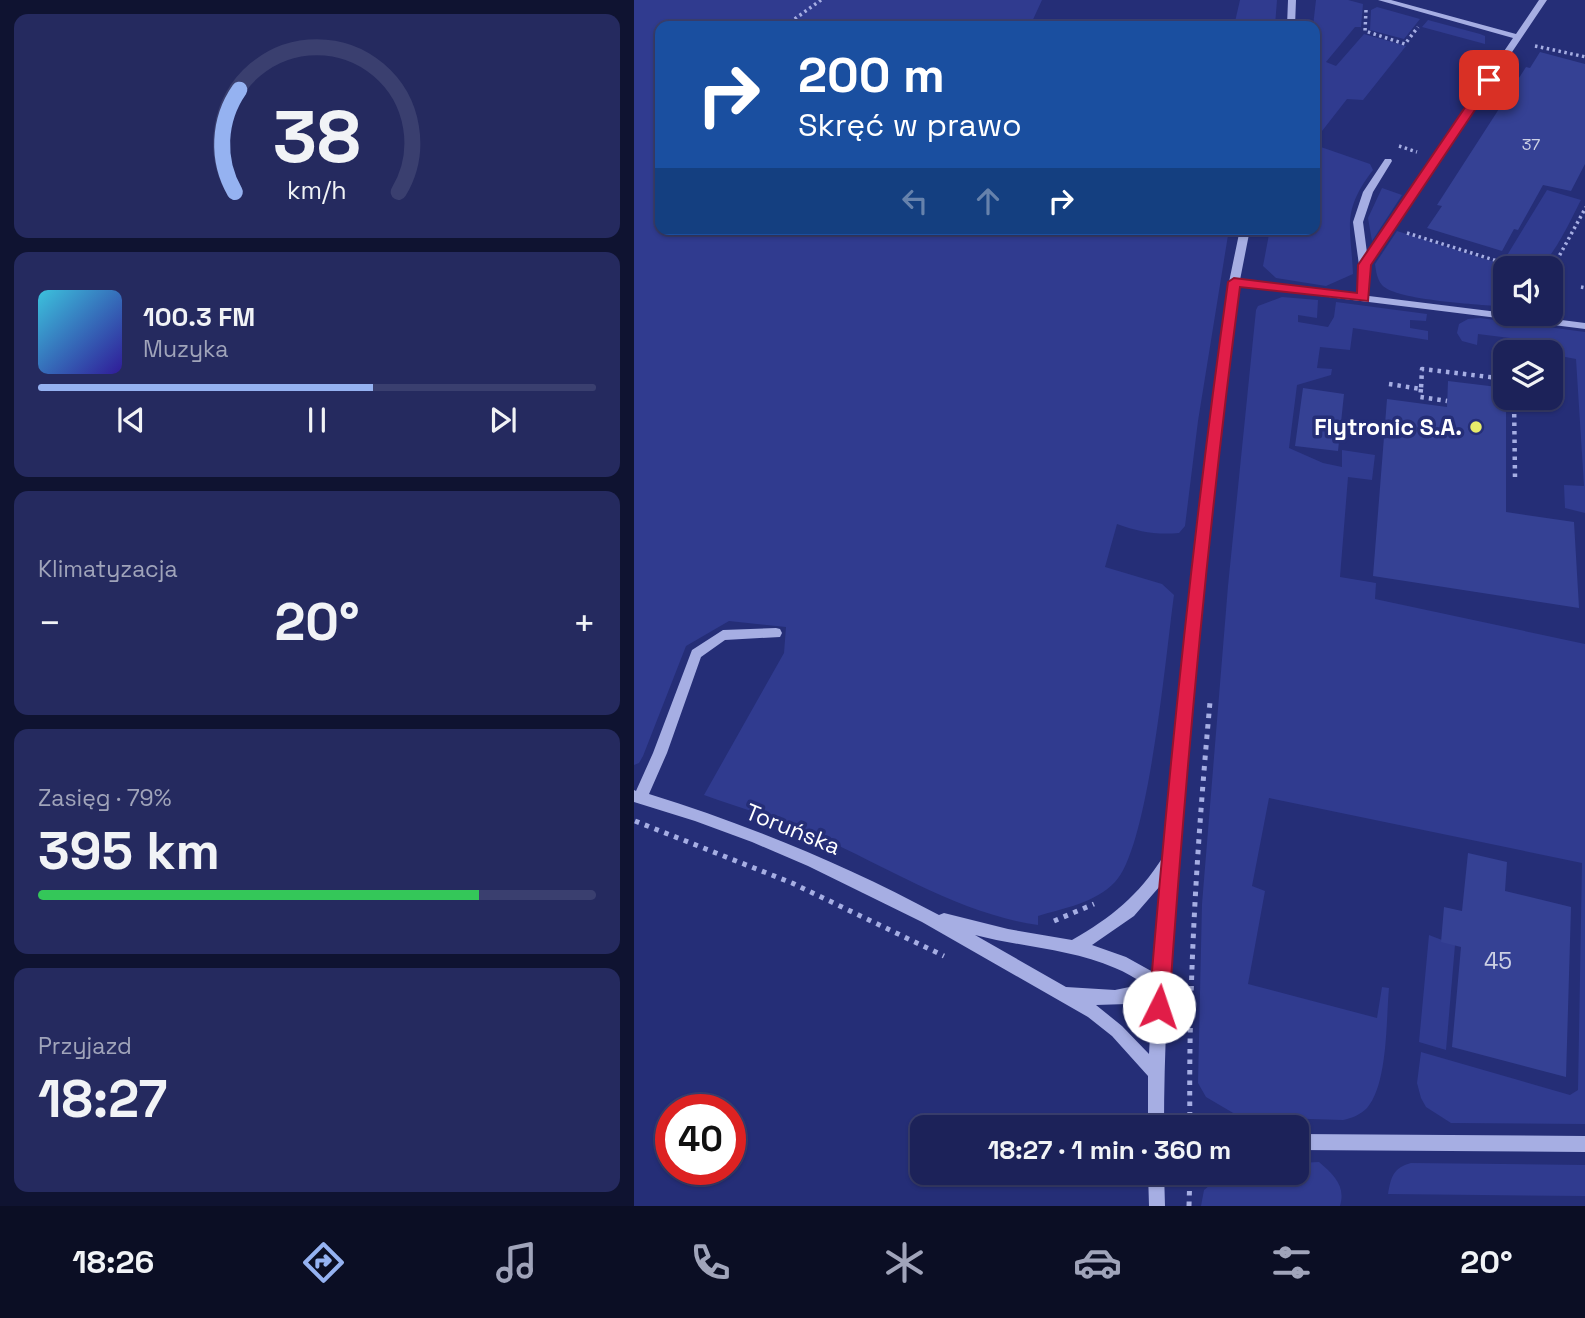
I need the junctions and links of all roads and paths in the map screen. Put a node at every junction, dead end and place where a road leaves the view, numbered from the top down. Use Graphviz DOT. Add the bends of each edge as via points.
graph roads {
  1 [pos="821,0"];
  2 [pos="1292,0"];
  3 [pos="1382,0"];
  4 [pos="1543,0"];
  5 [pos="1367,3"];
  6 [pos="792,21"];
  7 [pos="1291,21"];
  8 [pos="1418,26"];
  9 [pos="1519,37"];
  10 [pos="1527,44"];
  11 [pos="1585,57"];
  12 [pos="1388,161"];
  13 [pos="1585,207"];
  14 [pos="1390,227"];
  15 [pos="1244,235"];
  16 [pos="1559,256"];
  17 [pos="1493,259"];
  18 [pos="1364,265"];
  19 [pos="1234,282"];
  20 [pos="1364,298"];
  21 [pos="1585,326"];
  22 [pos="1493,377"];
  23 [pos="1389,384"];
  24 [pos="1421,389"];
  25 [pos="1447,401"];
  26 [pos="1514,410"];
  27 [pos="1515,477"];
  28 [pos="776,633"];
  29 [pos="1212,688"];
  30 [pos="637,797"];
  31 [pos="634,821"];
  32 [pos="1171,856"];
  33 [pos="1103,899"];
  34 [pos="930,916"];
  35 [pos="1053,922"];
  36 [pos="1074,947"];
  37 [pos="956,962"];
  38 [pos="1160,984"];
  39 [pos="1061,993"];
  40 [pos="1156,1073"];
  41 [pos="1156,1115"];
  42 [pos="1190,1115"];
  43 [pos="1309,1142"];
  44 [pos="1585,1144"];
  45 [pos="1156,1185"];
  46 [pos="1190,1185"];
  47 [pos="1157,1206"];
  48 [pos="1189,1206"];
  1 -- 6 [label="path"];
  2 -- 7 [label="street"];
  3 -- 9 [label="street"];
  4 -- 9 [label="street"];
  5 -- 8 [label="path" via="1364,31 1405,44"];
  9 -- 14 [label="street"];
  10 -- 11 [label="path"];
  12 -- 18 [label="street" via="1368,192 1358,222"];
  13 -- 16 [label="path"];
  14 -- 17 [label="path"];
  14 -- 18 [label="street"];
  15 -- 19 [label="street"];
  18 -- 20 [label="street"];
  19 -- 20 [label="street"];
  19 -- 32 [label="street" via="1211,453"];
  20 -- 21 [label="street"];
  22 -- 24 [label="path" via="1422,369"];
  23 -- 24 [label="path"];
  24 -- 25 [label="path" via="1420,397"];
  26 -- 27 [label="path"];
  28 -- 30 [label="street" via="723,635 696,654 660,752"];
  29 -- 42 [label="path" via="1193,901"];
  30 -- 34 [label="street, Toruńska" via="751,835"];
  31 -- 37 [label="path" via="718,851 888,926"];
  32 -- 36 [label="street" via="1153,887 1129,914"];
  32 -- 38 [label="street"];
  33 -- 35 [label="path"];
  34 -- 36 [label="street, Toruńska"];
  34 -- 39 [label="street, Toruńska"];
  36 -- 38 [label="street, Toruńska" via="1121,962"];
  38 -- 39 [label="street, Toruńska" via="1142,995 1116,998"];
  38 -- 40 [label="street"];
  39 -- 40 [label="street, Toruńska" via="1117,1031"];
  40 -- 41 [label="street"];
  43 -- 44 [label="street"];
  45 -- 47 [label="street"];
  46 -- 48 [label="path"];
}
